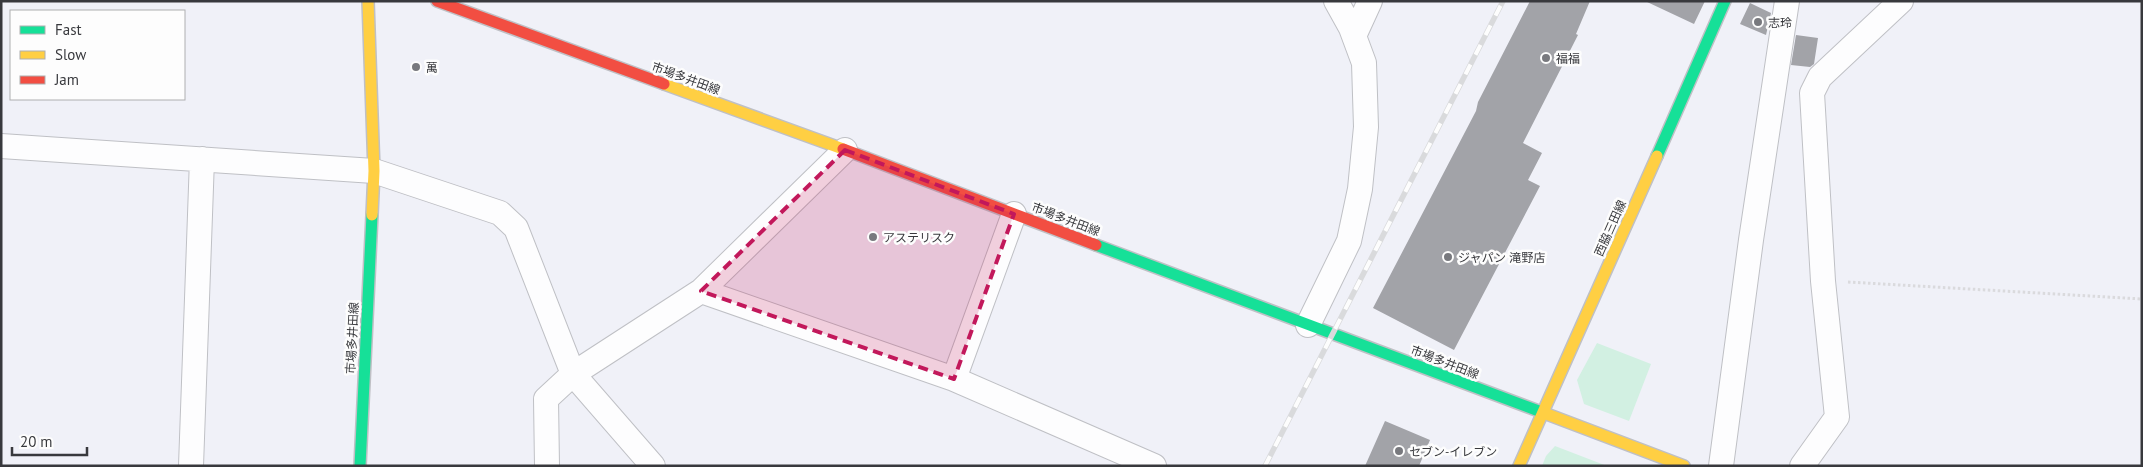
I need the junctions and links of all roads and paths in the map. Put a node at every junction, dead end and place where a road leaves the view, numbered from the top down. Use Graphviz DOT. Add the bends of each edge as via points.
graph roads {
  1 [pos="368,1"];
  2 [pos="437,1"];
  3 [pos="1336,1"];
  4 [pos="1370,1"];
  5 [pos="1725,1"];
  6 [pos="1787,1"];
  7 [pos="1901,1"];
  8 [pos="1354,36"];
  9 [pos="1,146"];
  10 [pos="844,150"];
  11 [pos="202,159"];
  12 [pos="374,171"];
  13 [pos="1014,214"];
  14 [pos="1824,281"];
  15 [pos="701,291"];
  16 [pos="2142,299"];
  17 [pos="1308,325"];
  18 [pos="573,374"];
  19 [pos="954,379"];
  20 [pos="1542,413"];
  21 [pos="191,466"];
  22 [pos="360,466"];
  23 [pos="547,466"];
  24 [pos="653,466"];
  25 [pos="1154,466"];
  26 [pos="1518,466"];
  27 [pos="1684,466"];
  28 [pos="1721,466"];
  29 [pos="1802,466"];
  1 -- 12 [label="main road, 市場多井田線"];
  2 -- 10 [label="main road, 市場多井田線"];
  3 -- 8 [label="street"];
  4 -- 8 [label="street"];
  5 -- 20 [label="main road, 西脇三田線"];
  6 -- 28 [label="street"];
  7 -- 14 [label="street" via="1820,76 1812,93"];
  8 -- 17 [label="street" via="1364,63 1366,127 1360,190 1349,241"];
  9 -- 11 [label="street"];
  10 -- 13 [label="main road, 市場多井田線"];
  10 -- 15 [label="street"];
  11 -- 12 [label="street"];
  11 -- 21 [label="street"];
  12 -- 18 [label="street" via="500,213 516,228"];
  12 -- 22 [label="main road, 市場多井田線"];
  13 -- 17 [label="main road, 市場多井田線"];
  13 -- 19 [label="street"];
  14 -- 16 [label="path"];
  14 -- 29 [label="street" via="1837,417"];
  15 -- 18 [label="street"];
  15 -- 19 [label="street"];
  17 -- 20 [label="main road, 市場多井田線"];
  18 -- 23 [label="street" via="546,399"];
  18 -- 24 [label="street"];
  19 -- 25 [label="street"];
  20 -- 26 [label="main road, 西脇三田線"];
  20 -- 27 [label="main road, 市場多井田線"];
}
